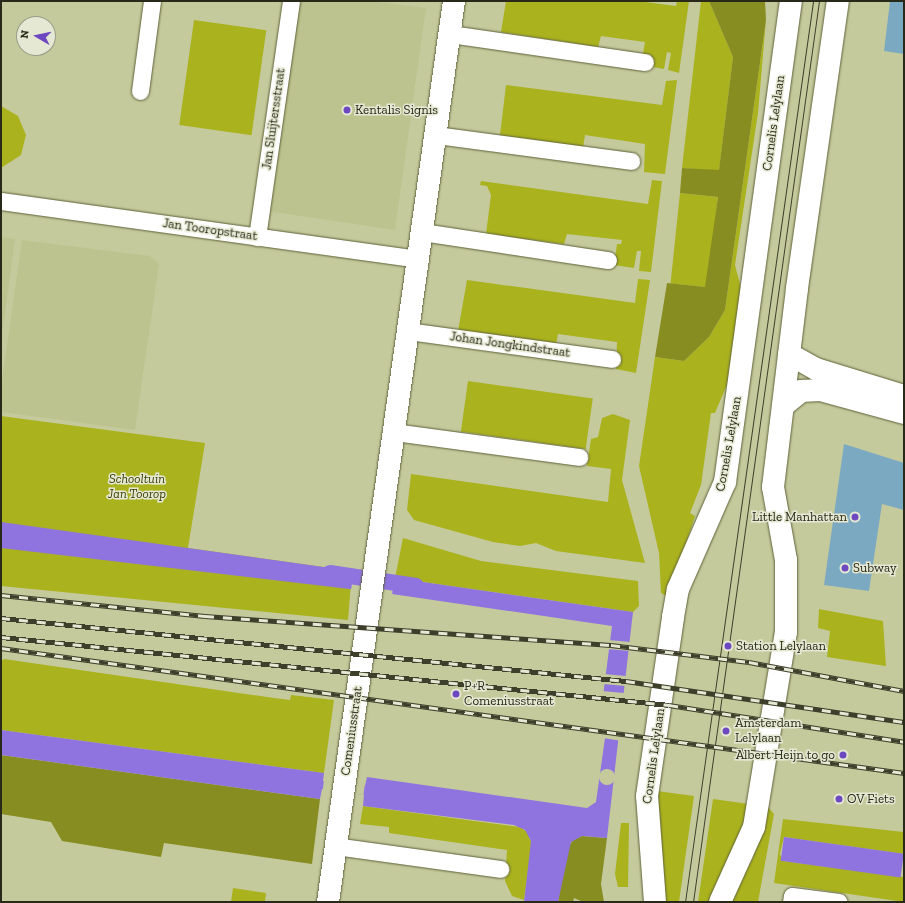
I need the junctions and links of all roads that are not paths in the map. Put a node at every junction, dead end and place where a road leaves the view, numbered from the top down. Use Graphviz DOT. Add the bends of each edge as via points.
graph roads {
  1 [pos="152,1"];
  2 [pos="291,1"];
  3 [pos="454,1"];
  4 [pos="838,1"];
  5 [pos="787,8"];
  6 [pos="450,34"];
  7 [pos="645,62"];
  8 [pos="140,91"];
  9 [pos="436,135"];
  10 [pos="631,161"];
  11 [pos="1,201"];
  12 [pos="422,232"];
  13 [pos="257,237"];
  14 [pos="418,259"];
  15 [pos="608,260"];
  16 [pos="408,331"];
  17 [pos="789,354"];
  18 [pos="612,359"];
  19 [pos="904,396"];
  20 [pos="784,405"];
  21 [pos="904,413"];
  22 [pos="394,432"];
  23 [pos="579,456"];
  24 [pos="336,846"];
  25 [pos="500,869"];
  26 [pos="653,898"];
  27 [pos="791,899"];
  28 [pos="328,902"];
  29 [pos="720,902"];
  30 [pos="839,902"];
  1 -- 8 [label="street"];
  2 -- 13 [label="street, Jan Sluijtersstraat"];
  3 -- 6 [label="main road"];
  4 -- 17 [label="main road"];
  5 -- 26 [label="main road, Cornelis Lelylaan" via="725,482 678,589 672,625 647,796 647,833"];
  6 -- 7 [label="street"];
  6 -- 9 [label="main road"];
  9 -- 10 [label="street"];
  9 -- 12 [label="main road"];
  11 -- 13 [label="street, Jan Tooropstraat"];
  12 -- 14 [label="main road"];
  12 -- 15 [label="street"];
  13 -- 14 [label="street, Jan Tooropstraat"];
  14 -- 16 [label="main road"];
  16 -- 18 [label="street, Johan Jongkindstraat"];
  16 -- 22 [label="main road"];
  17 -- 19 [label="main road" via="816,370"];
  17 -- 20 [label="main road"];
  20 -- 21 [label="main road" via="801,391 820,390"];
  20 -- 29 [label="main road" via="774,487 786,560 786,632 754,827"];
  22 -- 23 [label="street"];
  22 -- 24 [label="main road, Comeniusstraat"];
  24 -- 25 [label="street"];
  24 -- 28 [label="main road, Comeniusstraat"];
  27 -- 30 [label="street"];
}
